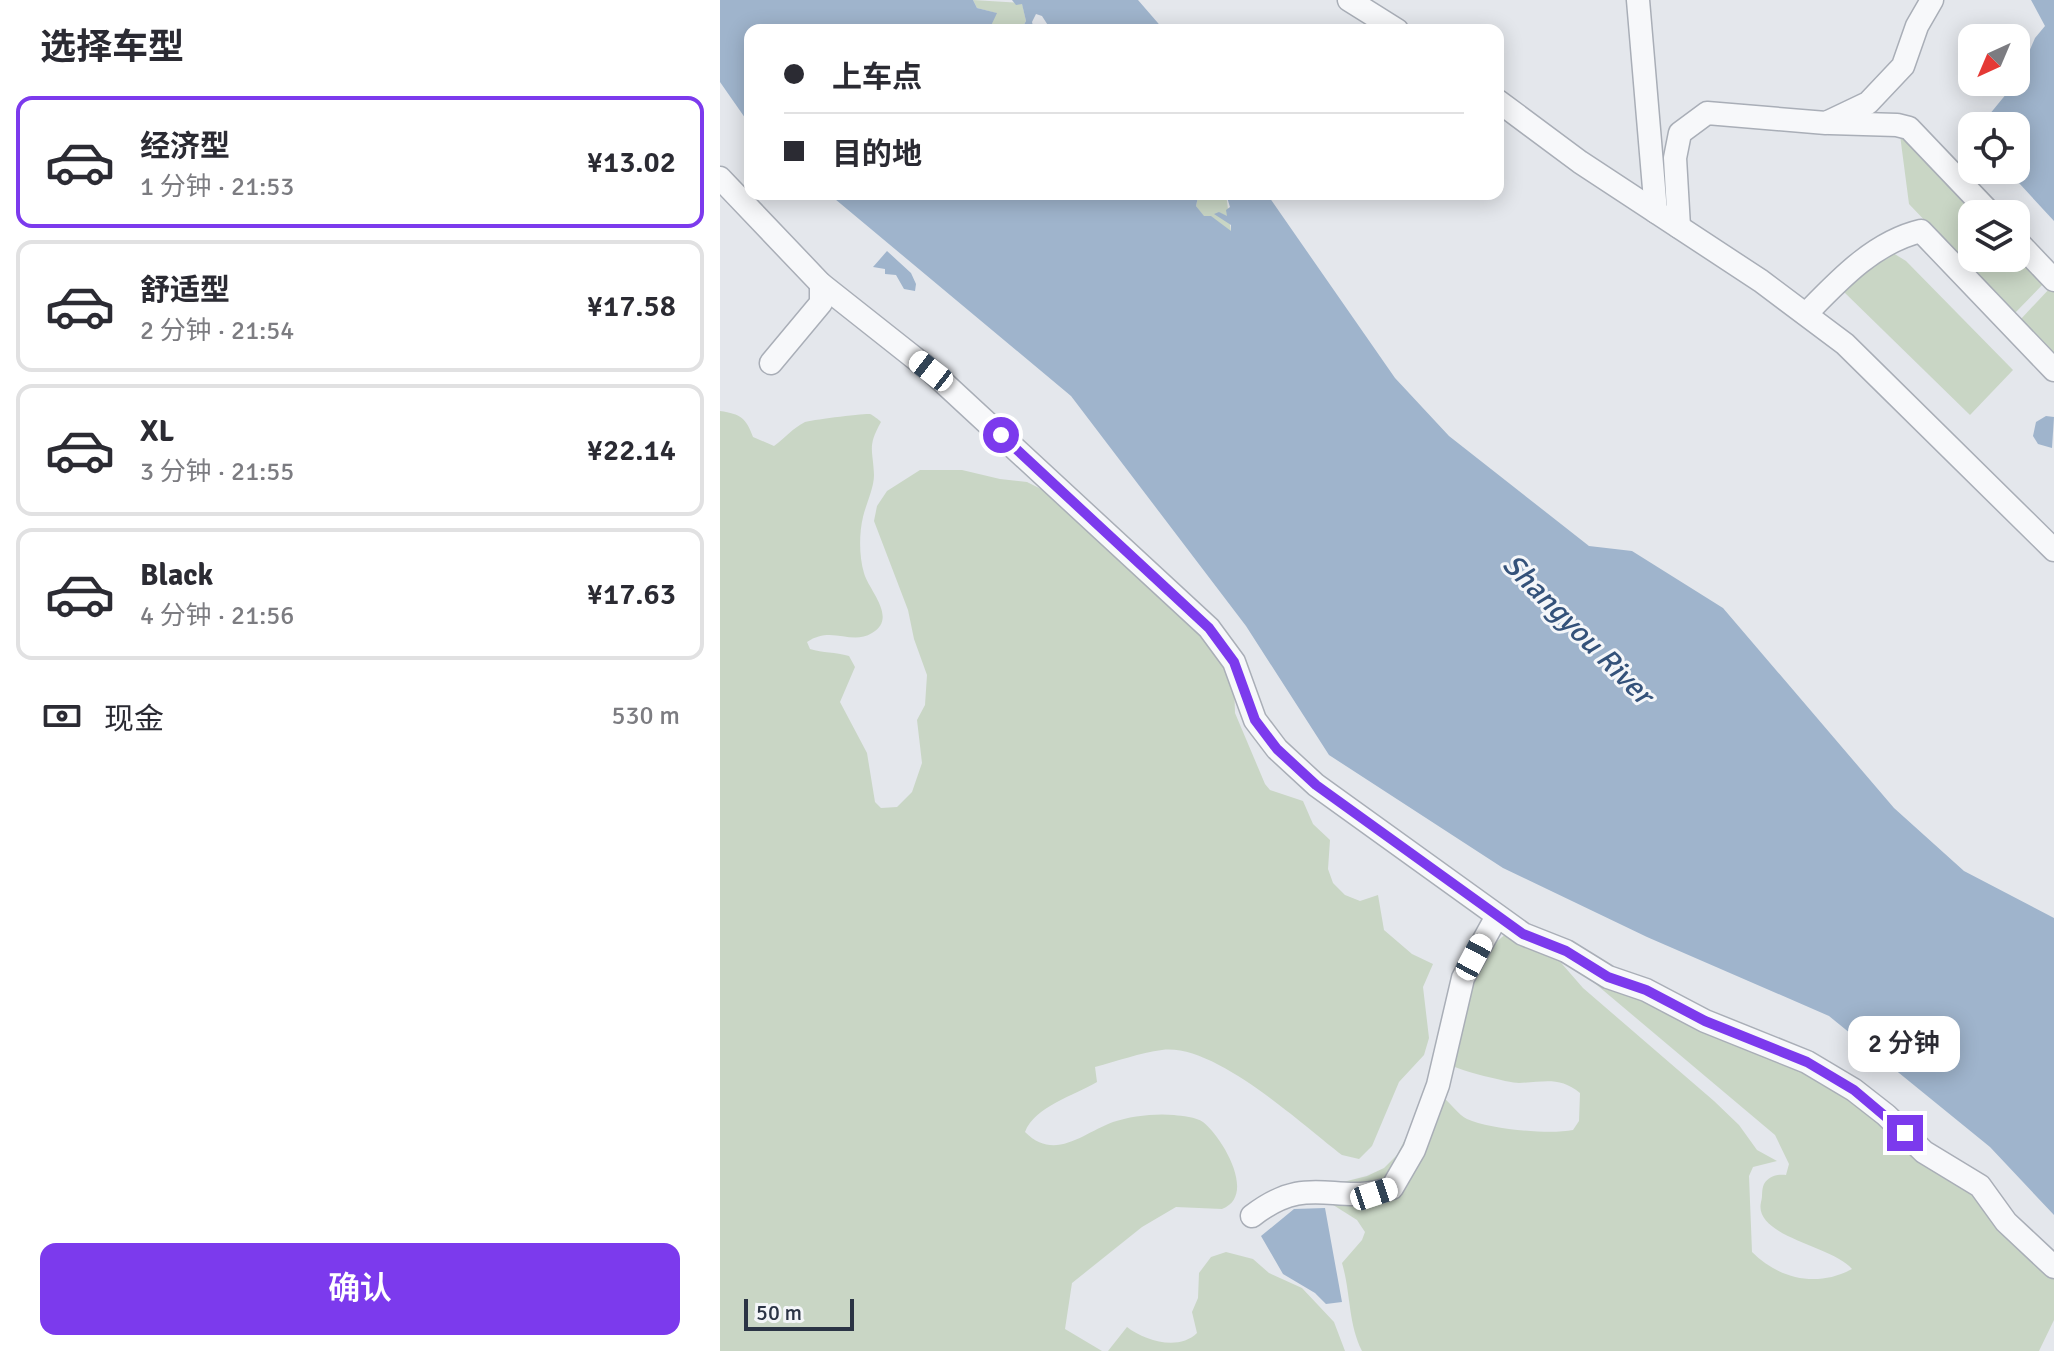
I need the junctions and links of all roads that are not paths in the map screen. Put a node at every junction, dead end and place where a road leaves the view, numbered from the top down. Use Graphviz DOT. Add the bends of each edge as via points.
graph roads {
  1 [pos="1638,0"];
  2 [pos="1932,0"];
  3 [pos="1361,3"];
  4 [pos="1389,24"];
  5 [pos="1504,105"];
  6 [pos="1826,123"];
  7 [pos="720,178"];
  8 [pos="1978,200"];
  9 [pos="1656,212"];
  10 [pos="1679,227"];
  11 [pos="2030,255"];
  12 [pos="2054,280"];
  13 [pos="821,284"];
  14 [pos="1806,314"];
  15 [pos="771,363"];
  16 [pos="2054,370"];
  17 [pos="2054,550"];
  18 [pos="1497,916"];
  19 [pos="1252,1216"];
  20 [pos="2054,1267"];
  1 -- 9 [label="street"];
  2 -- 6 [label="street" via="1903,66 1868,103"];
  3 -- 4 [label="street"];
  5 -- 9 [label="street"];
  6 -- 8 [label="street" via="1909,128"];
  6 -- 10 [label="street" via="1707,113 1680,133 1675,158"];
  7 -- 13 [label="street"];
  9 -- 10 [label="street"];
  10 -- 14 [label="street"];
  11 -- 12 [label="street"];
  13 -- 15 [label="street" via="821,303"];
  13 -- 18 [label="street" via="931,371 1209,628 1234,662 1255,720 1277,749 1316,785"];
  14 -- 16 [label="street" via="1847,272 1902,236 1921,231"];
  14 -- 17 [label="street" via="1845,344"];
  18 -- 19 [label="street" via="1463,978 1438,1085 1414,1150 1392,1188 1374,1194 1301,1191 1274,1199"];
  18 -- 20 [label="street" via="1608,977 1807,1062 1854,1090 1924,1152 1980,1186 2006,1222"];
}
